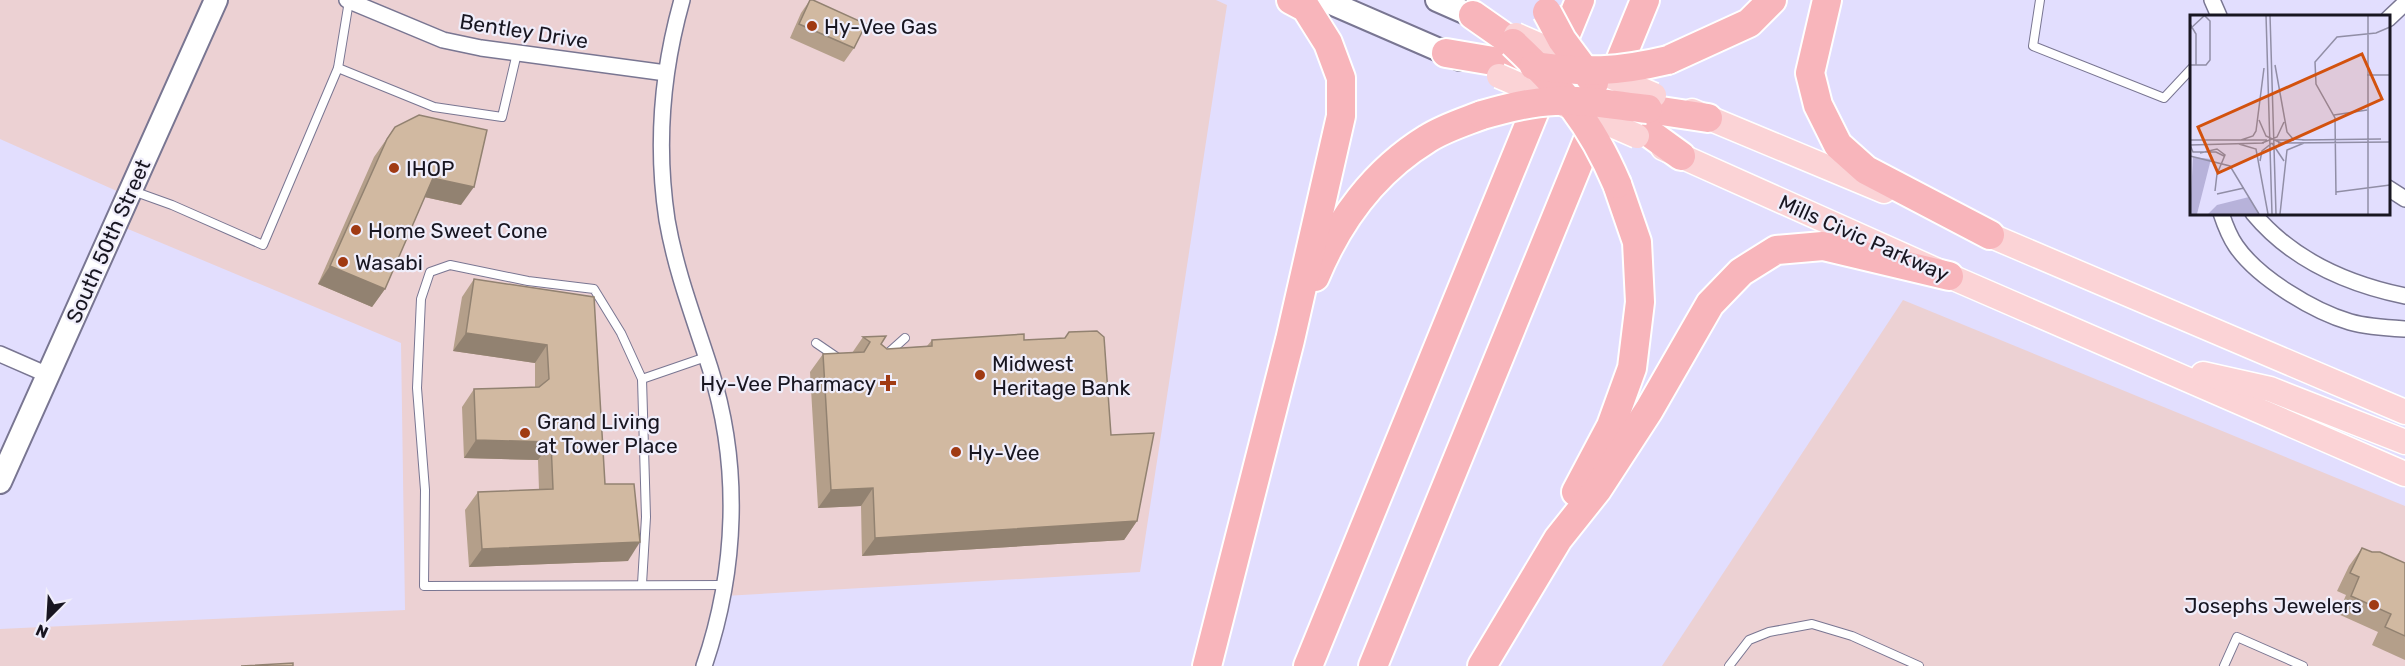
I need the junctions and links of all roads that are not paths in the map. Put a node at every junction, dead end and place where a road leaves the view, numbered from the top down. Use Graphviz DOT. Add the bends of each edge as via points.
graph roads {
  1 [pos="216,0"];
  2 [pos="348,0"];
  3 [pos="682,0"];
  4 [pos="1291,0"];
  5 [pos="1324,0"];
  6 [pos="1437,0"];
  7 [pos="1542,0"];
  8 [pos="1580,0"];
  9 [pos="1645,0"];
  10 [pos="1772,0"];
  11 [pos="1827,0"];
  12 [pos="2040,0"];
  13 [pos="2212,0"];
  14 [pos="2405,3"];
  15 [pos="1473,15"];
  16 [pos="2219,15"];
  17 [pos="2390,17"];
  18 [pos="518,53"];
  19 [pos="1446,53"];
  20 [pos="1508,54"];
  21 [pos="1539,67"];
  22 [pos="338,68"];
  23 [pos="1587,69"];
  24 [pos="2190,70"];
  25 [pos="666,73"];
  26 [pos="1567,104"];
  27 [pos="1616,105"];
  28 [pos="1645,117"];
  29 [pos="1708,118"];
  30 [pos="1681,156"];
  31 [pos="2390,189"];
  32 [pos="130,190"];
  33 [pos="2405,199"];
  34 [pos="2221,214"];
  35 [pos="2254,214"];
  36 [pos="1990,235"];
  37 [pos="1949,276"];
  38 [pos="2405,296"];
  39 [pos="2405,329"];
  40 [pos="905,338"];
  41 [pos="1290,340"];
  42 [pos="816,343"];
  43 [pos="0,354"];
  44 [pos="706,357"];
  45 [pos="874,361"];
  46 [pos="2145,361"];
  47 [pos="851,362"];
  48 [pos="48,375"];
  49 [pos="642,379"];
  50 [pos="2405,412"];
  51 [pos="2405,442"];
  52 [pos="2405,474"];
  53 [pos="0,482"];
  54 [pos="1558,539"];
  55 [pos="642,584"];
  56 [pos="725,585"];
  57 [pos="704,666"];
  58 [pos="1207,666"];
  59 [pos="1308,666"];
  60 [pos="1373,666"];
  61 [pos="1482,666"];
  62 [pos="1729,666"];
  63 [pos="1920,666"];
  64 [pos="2224,666"];
  65 [pos="2303,666"];
  1 -- 32 [label="main road, South 50th Street"];
  2 -- 18 [label="street, Bentley Drive" via="443,40"];
  2 -- 22 [label="lane"];
  3 -- 25 [label="street"];
  4 -- 41 [label="highway" via="1306,8 1328,43 1341,78 1341,116"];
  5 -- 19 [label="main road"];
  6 -- 15 [label="main road"];
  7 -- 23 [label="highway, bridge" via="1563,40"];
  8 -- 59 [label="highway"];
  9 -- 60 [label="highway"];
  10 -- 23 [label="highway, bridge" via="1749,23 1668,60 1634,68"];
  11 -- 36 [label="highway" via="1810,74 1818,105 1838,145 1866,170"];
  12 -- 24 [label="lane" via="2033,46 2164,98"];
  13 -- 16 [label="street"];
  14 -- 17 [label="street"];
  15 -- 20 [label="highway"];
  18 -- 22 [label="lane" via="502,117 434,107"];
  18 -- 25 [label="street, Bentley Drive"];
  19 -- 20 [label="highway"];
  20 -- 21 [label="highway, bridge"];
  20 -- 23 [label="main road, bridge"];
  20 -- 26 [label="main road, bridge"];
  21 -- 23 [label="highway, bridge"];
  21 -- 26 [label="highway, bridge"];
  22 -- 32 [label="lane" via="263,244"];
  23 -- 27 [label="highway, bridge"];
  23 -- 28 [label="main road, bridge"];
  25 -- 44 [label="street" via="662,125 667,219 677,267"];
  26 -- 27 [label="highway, bridge"];
  26 -- 28 [label="main road, bridge"];
  26 -- 41 [label="highway, bridge" via="1516,105 1482,115 1428,138 1385,170 1354,205 1318,270"];
  26 -- 54 [label="highway, bridge" via="1601,148 1617,184 1636,242 1640,302 1632,368 1611,426 1580,484"];
  27 -- 28 [label="highway, bridge"];
  28 -- 29 [label="highway"];
  28 -- 30 [label="highway"];
  29 -- 36 [label="main road"];
  30 -- 37 [label="main road, Mills Civic Parkway"];
  31 -- 33 [label="street"];
  32 -- 48 [label="main road, South 50th Street"];
  34 -- 39 [label="street" via="2238,248 2259,271 2289,292 2350,321"];
  35 -- 38 [label="street" via="2276,237 2319,267 2370,288"];
  36 -- 50 [label="main road"];
  37 -- 46 [label="main road, Mills Civic Parkway"];
  37 -- 54 [label="highway" via="1823,246 1776,250 1741,272 1710,304 1597,490"];
  40 -- 45 [label="lane" via="884,358"];
  41 -- 58 [label="highway"];
  42 -- 47 [label="lane" via="841,360"];
  43 -- 48 [label="street"];
  44 -- 49 [label="lane"];
  44 -- 56 [label="street" via="729,460 732,507"];
  46 -- 51 [label="main road" via="2270,390"];
  46 -- 52 [label="main road, Mills Civic Parkway"];
  48 -- 53 [label="main road, South 50th Street"];
  49 -- 55 [label="lane" via="646,517"];
  49 -- 55 [label="lane" via="621,333 594,289 450,266 430,272 421,299 417,388 425,490 424,586"];
  54 -- 61 [label="highway"];
  55 -- 56 [label="lane"];
  56 -- 57 [label="street"];
  62 -- 63 [label="lane" via="1749,640 1812,624 1852,636"];
  64 -- 65 [label="lane" via="2237,637"];
}
